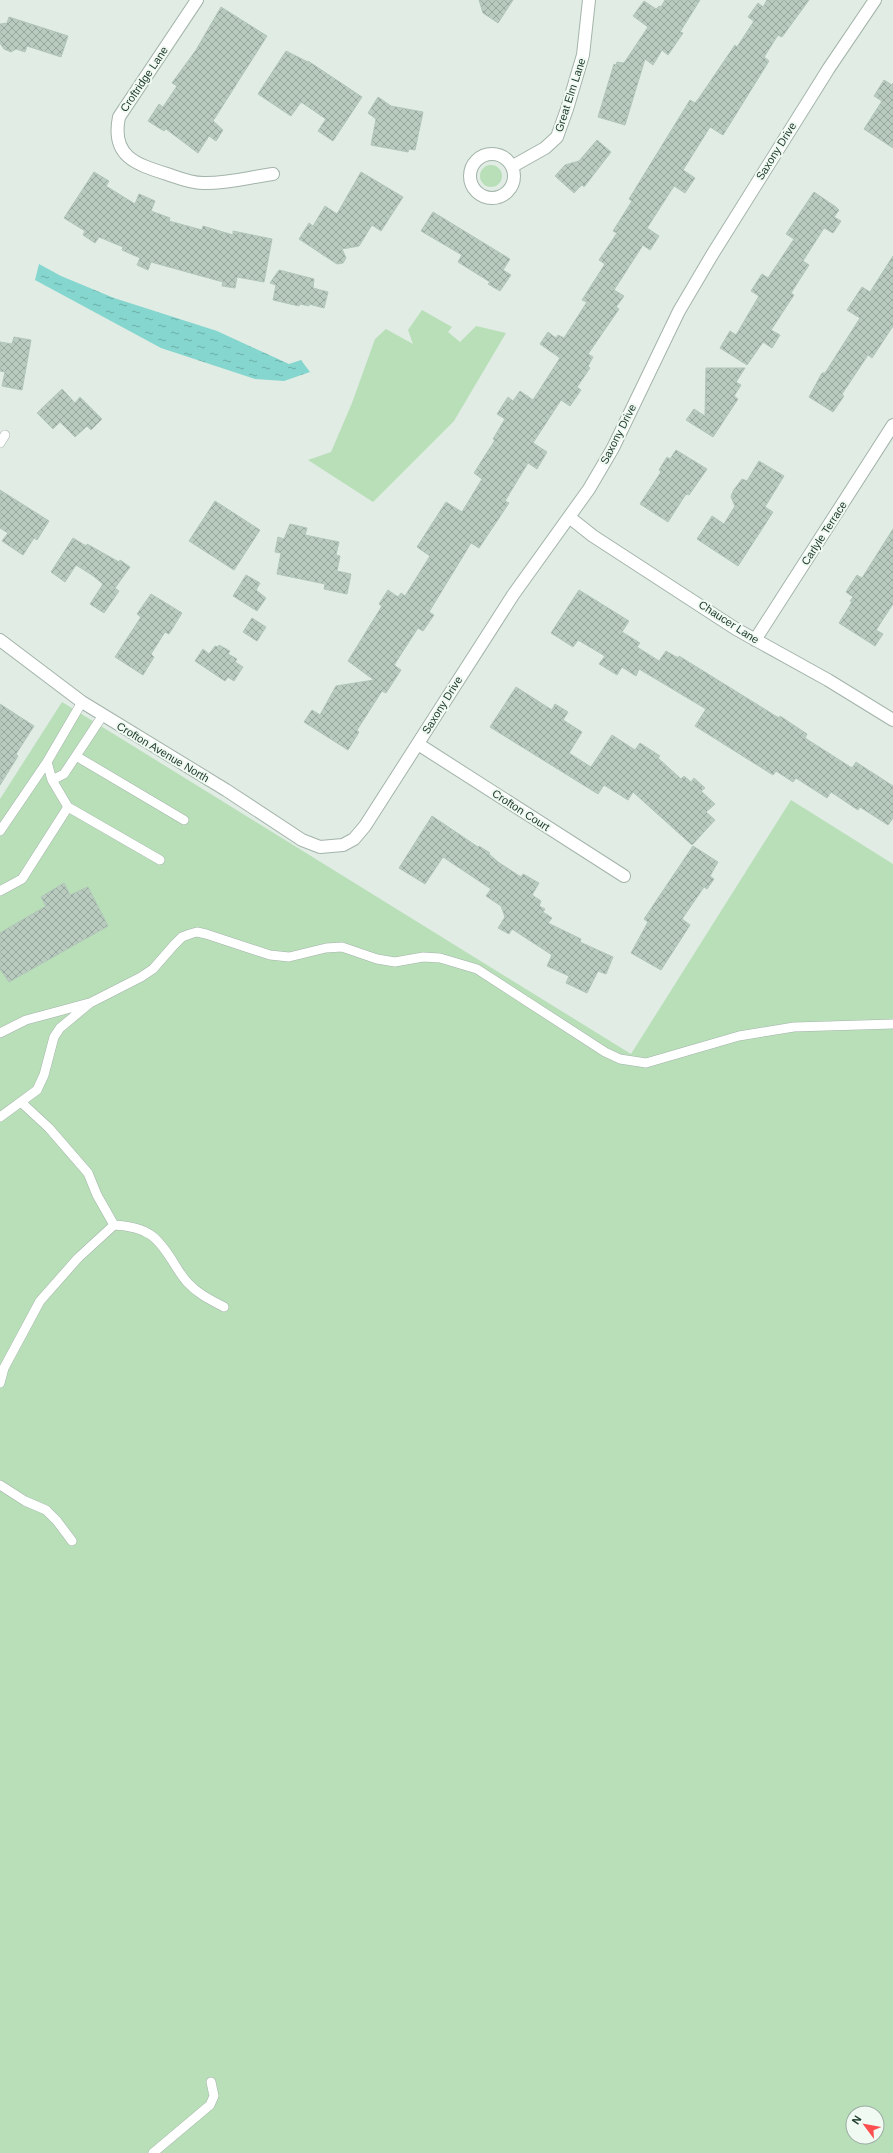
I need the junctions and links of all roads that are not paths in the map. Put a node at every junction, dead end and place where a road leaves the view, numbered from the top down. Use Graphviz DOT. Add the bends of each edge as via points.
graph roads {
  1 [pos="197,0"];
  2 [pos="589,0"];
  3 [pos="875,0"];
  4 [pos="512,166"];
  5 [pos="273,174"];
  6 [pos="893,425"];
  7 [pos="569,518"];
  8 [pos="0,640"];
  9 [pos="755,640"];
  10 [pos="82,702"];
  11 [pos="103,715"];
  12 [pos="893,720"];
  13 [pos="418,744"];
  14 [pos="76,756"];
  15 [pos="47,762"];
  16 [pos="52,780"];
  17 [pos="68,807"];
  18 [pos="184,820"];
  19 [pos="0,831"];
  20 [pos="335,846"];
  21 [pos="160,860"];
  22 [pos="624,876"];
  23 [pos="0,891"];
  24 [pos="90,1003"];
  25 [pos="893,1024"];
  26 [pos="0,1033"];
  27 [pos="22,1103"];
  28 [pos="0,1117"];
  29 [pos="114,1225"];
  30 [pos="224,1307"];
  31 [pos="0,1383"];
  32 [pos="0,1486"];
  33 [pos="72,1541"];
  34 [pos="210,2082"];
  35 [pos="153,2153"];
  1 -- 5 [label="street, Croftridge Lane" via="119,117 117,138 121,149 130,159 146,167 192,182"];
  2 -- 4 [label="street, Great Elm Lane" via="583,55 556,137 545,148"];
  3 -- 7 [label="street, Saxony Drive" via="829,68 712,255 672,325 613,448"];
  6 -- 9 [label="street, Carlyle Terrace"];
  7 -- 9 [label="street, Chaucer Lane"];
  7 -- 13 [label="street, Saxony Drive" via="513,595"];
  8 -- 10 [label="street, Crofton Avenue North"];
  9 -- 12 [label="street, Chaucer Lane" via="828,680"];
  10 -- 11 [label="street, Crofton Avenue North"];
  10 -- 15 [label="lane"];
  11 -- 14 [label="lane"];
  11 -- 20 [label="street, Crofton Avenue North" via="302,840 320,847"];
  13 -- 20 [label="street, Saxony Drive" via="365,826 354,839"];
  13 -- 22 [label="street, Crofton Court"];
  14 -- 16 [label="lane" via="64,774"];
  14 -- 18 [label="lane"];
  15 -- 16 [label="lane"];
  15 -- 19 [label="lane"];
  16 -- 17 [label="lane"];
  17 -- 21 [label="lane"];
  17 -- 23 [label="lane" via="22,879"];
  24 -- 25 [label="lane" via="141,977 153,969 182,937 197,932 270,955 289,957 342,947 395,962 423,957 468,965 581,1038 620,1059 646,1063 740,1036 794,1027"];
  24 -- 26 [label="lane" via="26,1020"];
  24 -- 27 [label="lane" via="60,1028 54,1037 44,1075 37,1090"];
  27 -- 28 [label="lane"];
  27 -- 29 [label="lane" via="49,1128 88,1173"];
  29 -- 30 [label="lane" via="146,1230 160,1244 186,1282 200,1294"];
  29 -- 31 [label="lane" via="78,1258 40,1301 4,1368"];
  32 -- 33 [label="lane" via="24,1501 46,1510"];
  34 -- 35 [label="lane" via="214,2096 210,2105"];
}
